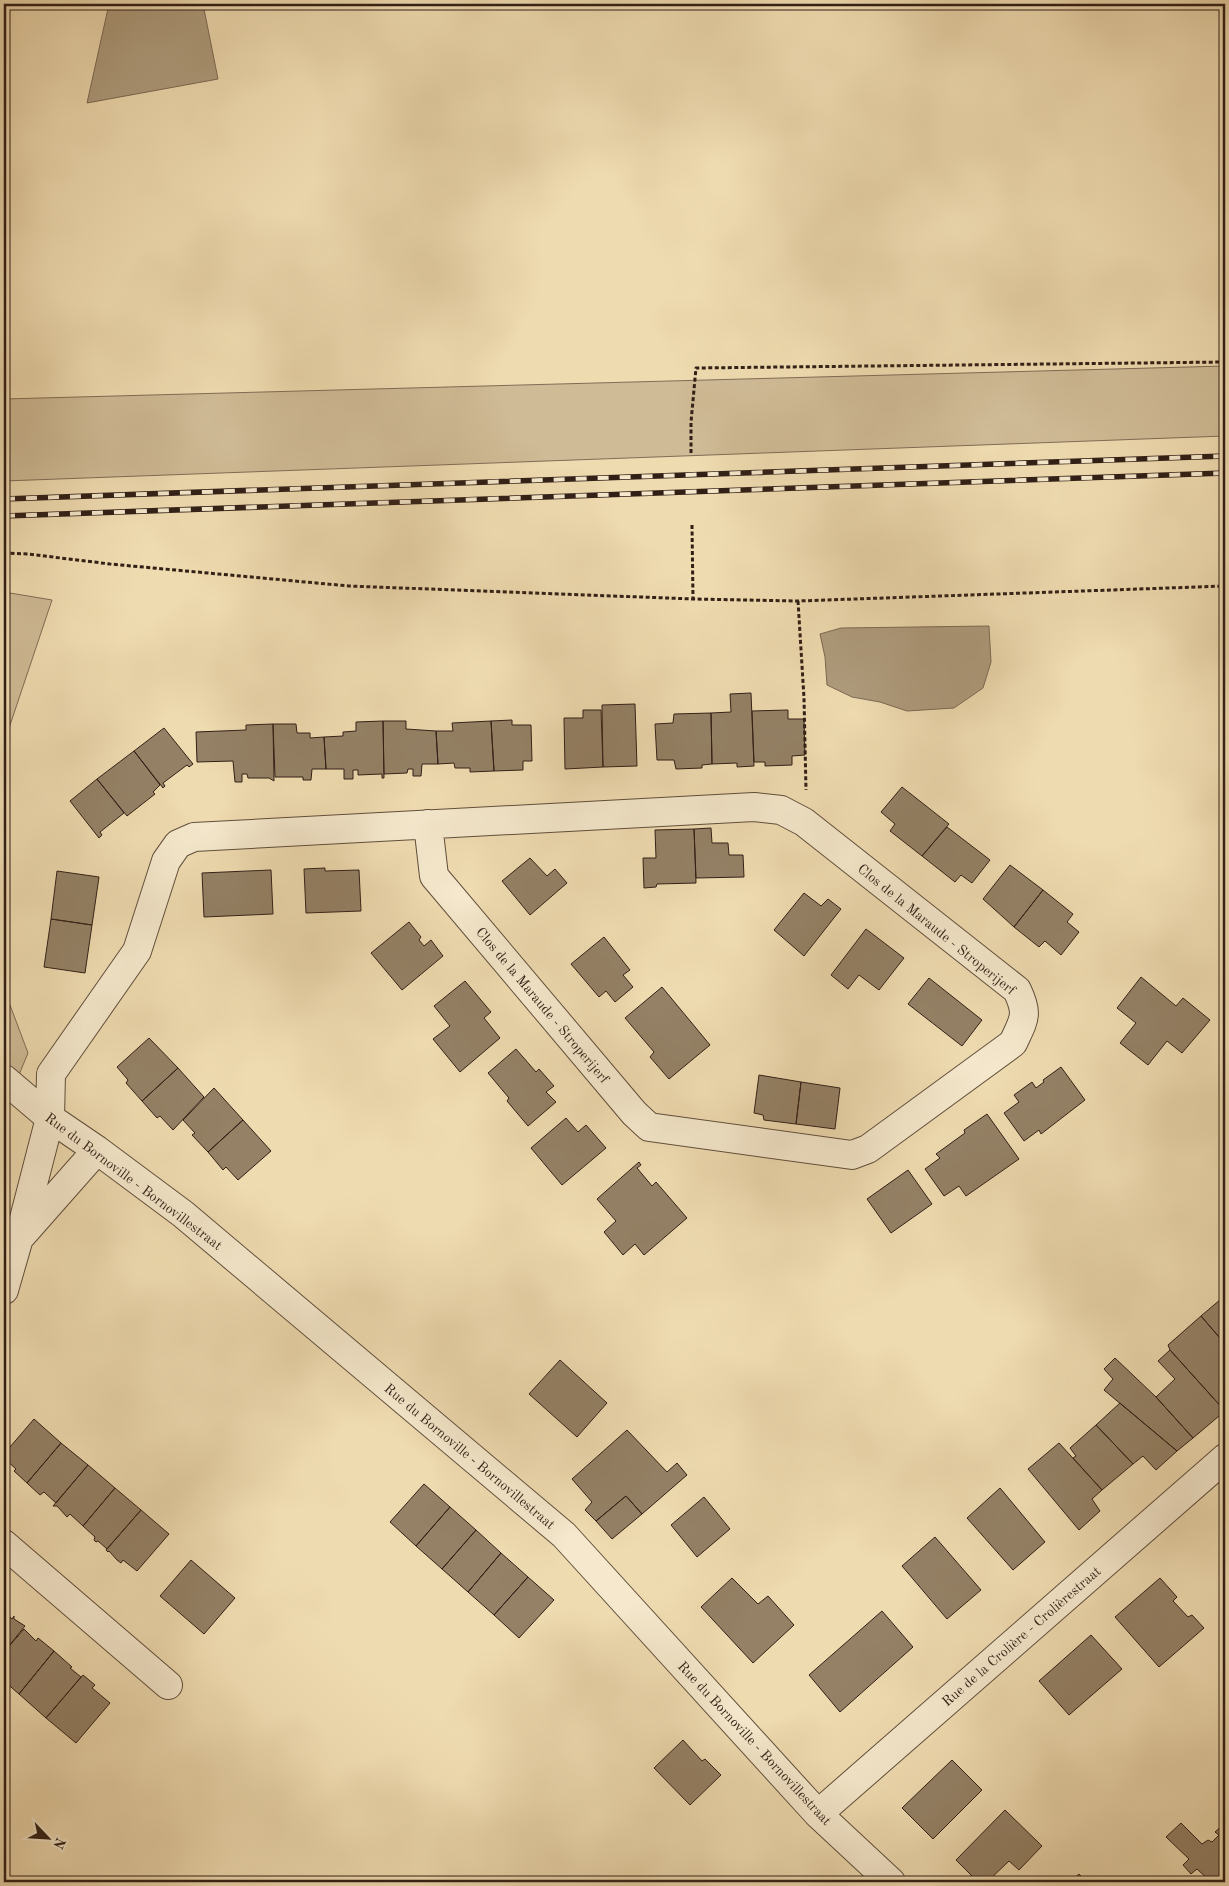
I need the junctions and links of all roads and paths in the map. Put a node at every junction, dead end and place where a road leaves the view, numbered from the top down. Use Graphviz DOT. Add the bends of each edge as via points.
graph roads {
  1 [pos="1225,362"];
  2 [pos="691,453"];
  3 [pos="692,525"];
  4 [pos="4,553"];
  5 [pos="1225,586"];
  6 [pos="693,599"];
  7 [pos="798,601"];
  8 [pos="804,822"];
  9 [pos="428,824"];
  10 [pos="4,1079"];
  11 [pos="50,1118"];
  12 [pos="97,1150"];
  13 [pos="19,1238"];
  14 [pos="4,1290"];
  15 [pos="1225,1458"];
  16 [pos="4,1544"];
  17 [pos="168,1685"];
  18 [pos="818,1814"];
  19 [pos="891,1882"];
  1 -- 2 [label="path" via="696,368"];
  3 -- 6 [label="path"];
  4 -- 6 [label="path" via="349,586"];
  5 -- 7 [label="path"];
  6 -- 7 [label="path"];
  7 -- 8 [label="path" via="807,774"];
  8 -- 9 [label="street, Clos de la Maraude - Stroperijerf" via="781,810 754,808"];
  8 -- 9 [label="street, Clos de la Maraude - Stroperijerf" via="1016,990 1024,1006 1024,1020 1012,1043 868,1149 852,1155 649,1127 434,876"];
  9 -- 11 [label="street, Clos de la Maraude - Stroperijerf" via="194,837 178,844 166,861 137,950 51,1074"];
  10 -- 11 [label="street, Rue du Bornoville - Bornovillestraat"];
  11 -- 12 [label="street, Rue du Bornoville - Bornovillestraat"];
  11 -- 13 [label="street, Clos de la Maraude - Stroperijerf"];
  12 -- 13 [label="street"];
  12 -- 18 [label="street, Rue du Bornoville - Bornovillestraat" via="183,1214 564,1535"];
  13 -- 14 [label="street, Clos de la Maraude - Stroperijerf"];
  15 -- 18 [label="street, Rue de la Crolière - Crolièrestraat"];
  16 -- 17 [label="street"];
  18 -- 19 [label="street, Rue du Bornoville - Bornovillestraat"];
}
